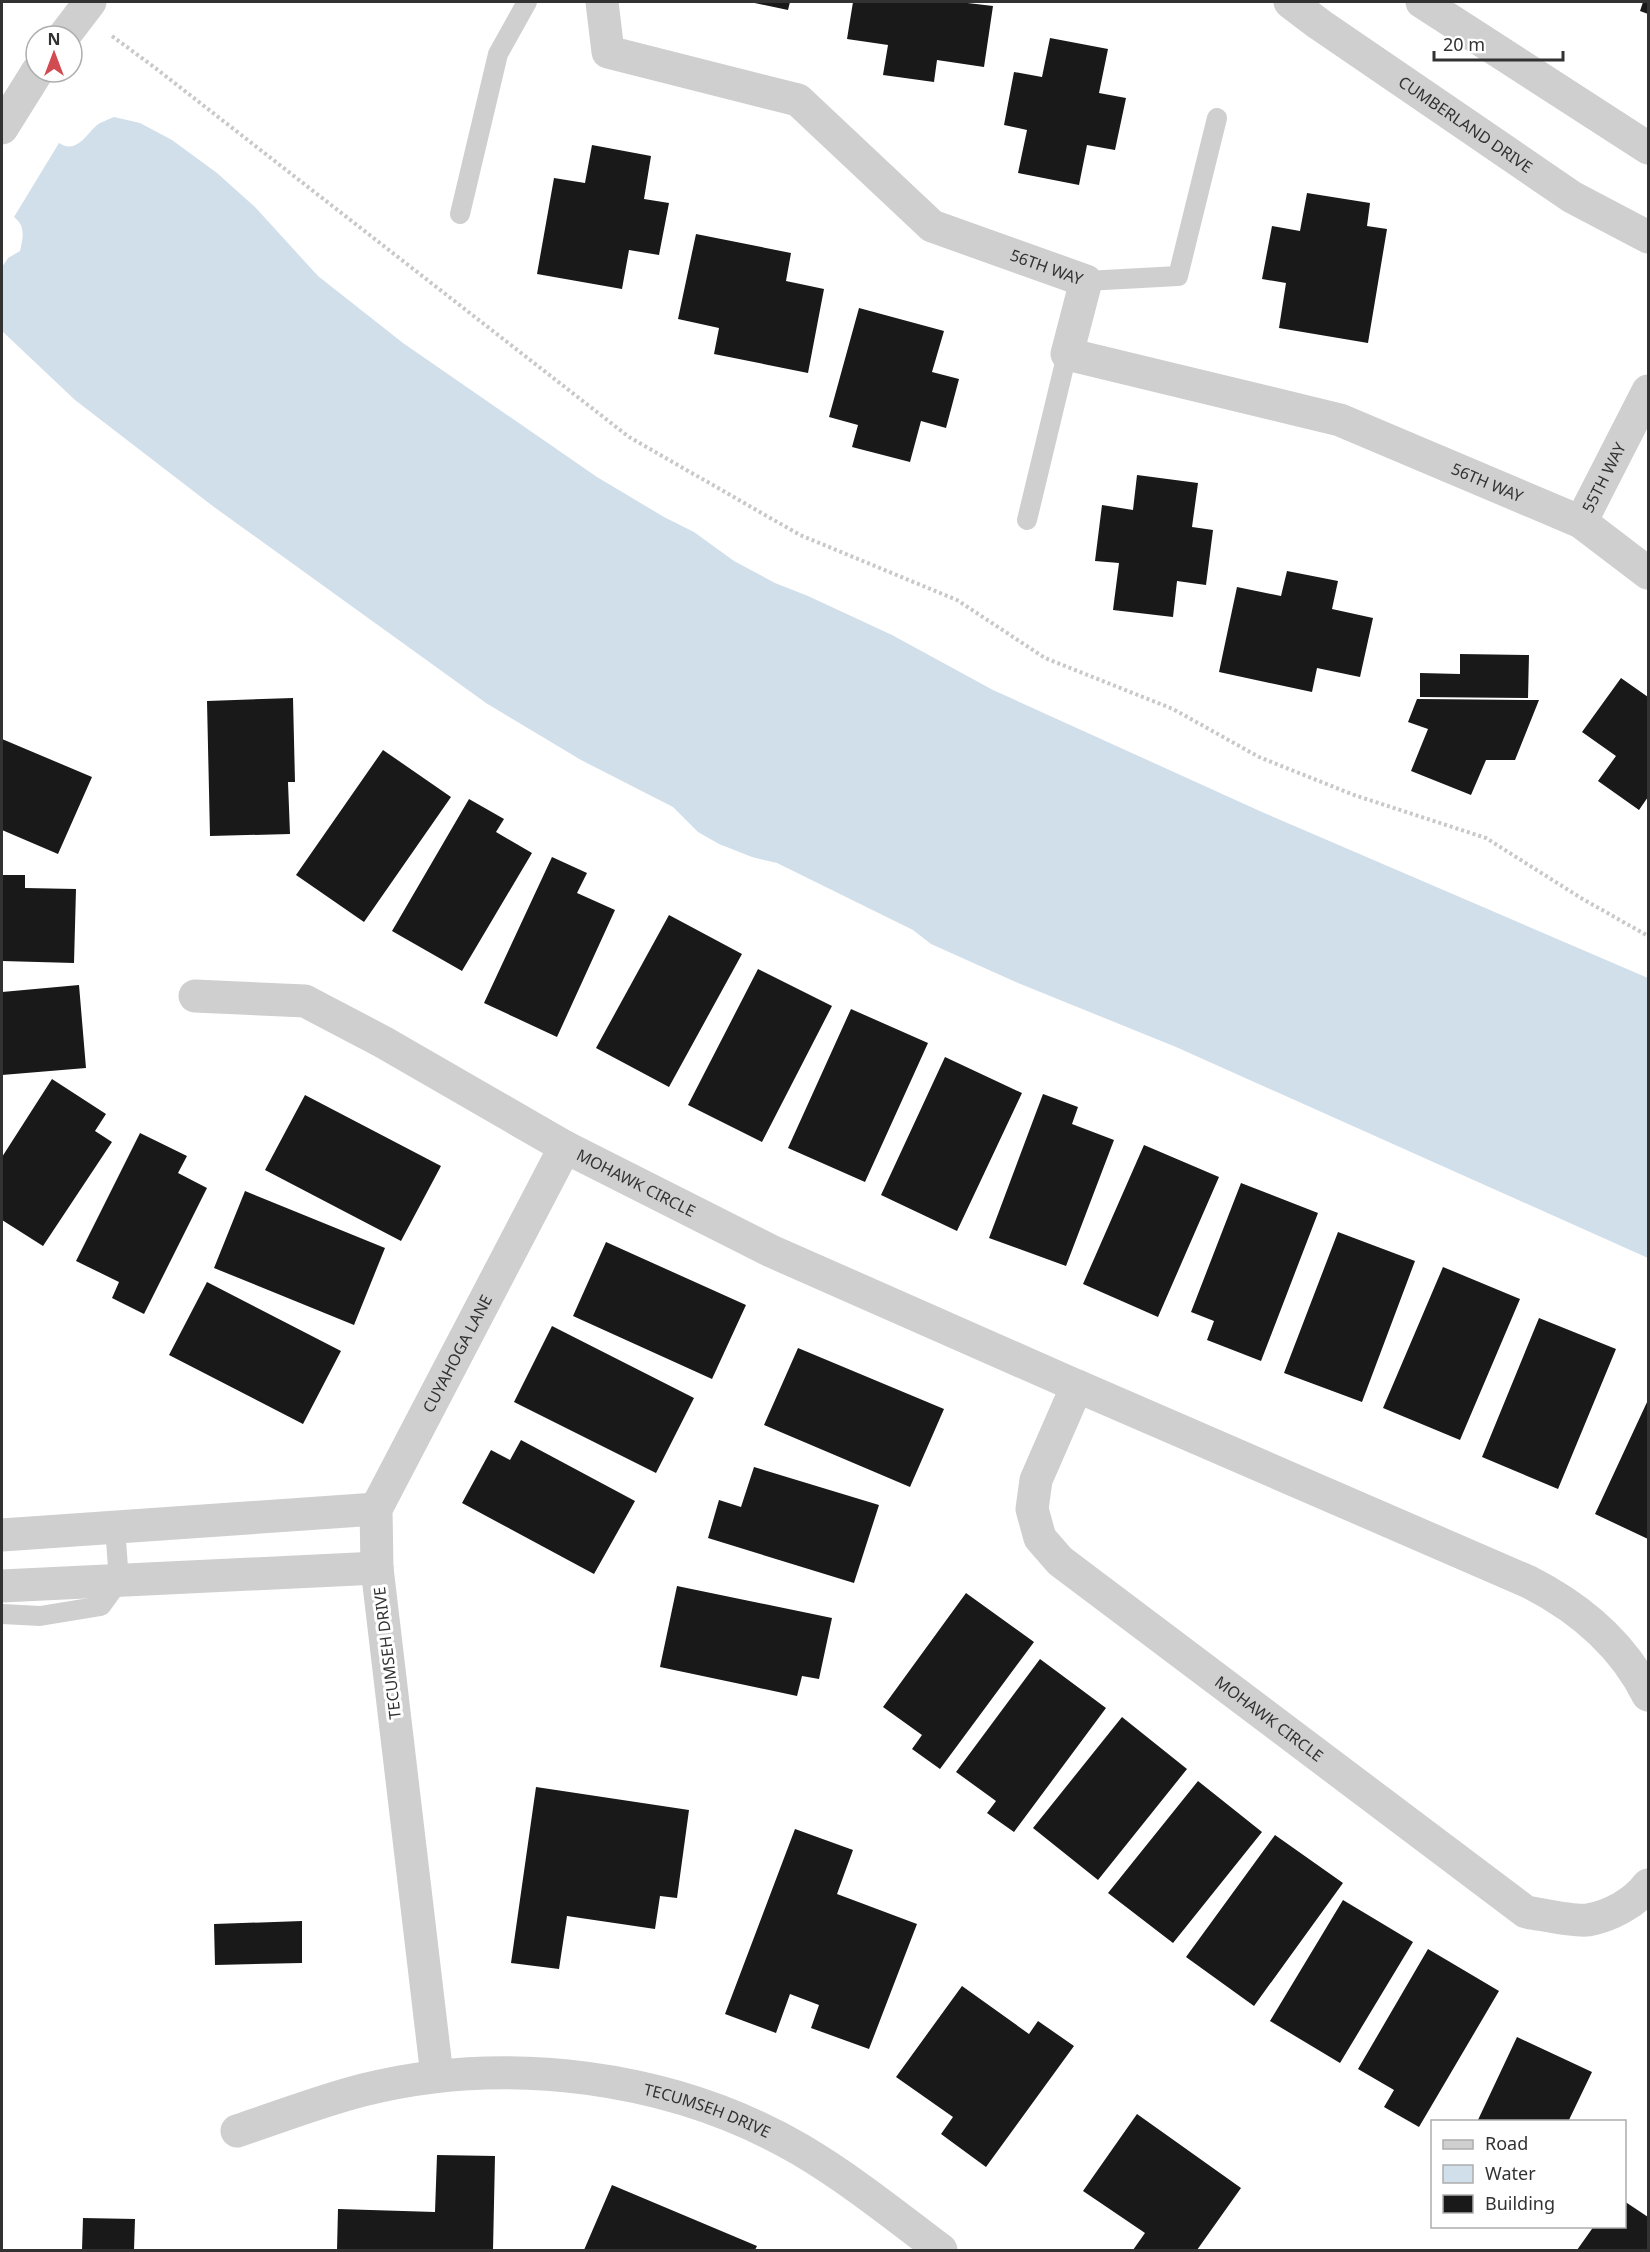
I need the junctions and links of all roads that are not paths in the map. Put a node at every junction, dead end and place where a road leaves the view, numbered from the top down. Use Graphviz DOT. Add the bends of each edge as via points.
graph roads {
  1 [pos="90,2"];
  2 [pos="527,2"];
  3 [pos="602,2"];
  4 [pos="1290,2"];
  5 [pos="1422,2"];
  6 [pos="73,24"];
  7 [pos="30,84"];
  8 [pos="1217,118"];
  9 [pos="2,128"];
  10 [pos="1648,148"];
  11 [pos="460,214"];
  12 [pos="1648,237"];
  13 [pos="1086,281"];
  14 [pos="1067,354"];
  15 [pos="1648,391"];
  16 [pos="1027,520"];
  17 [pos="1581,522"];
  18 [pos="1648,573"];
  19 [pos="195,996"];
  20 [pos="565,1147"];
  21 [pos="1077,1386"];
  22 [pos="376,1509"];
  23 [pos="115,1527"];
  24 [pos="2,1534"];
  25 [pos="377,1568"];
  26 [pos="119,1581"];
  27 [pos="2,1586"];
  28 [pos="2,1614"];
  29 [pos="1648,1695"];
  30 [pos="1648,1885"];
  31 [pos="437,2076"];
  32 [pos="237,2131"];
  33 [pos="941,2250"];
  1 -- 6 [label="street"];
  2 -- 11 [label="lane" via="498,54"];
  3 -- 13 [label="street, 56TH WAY" via="608,52 798,100 932,226"];
  4 -- 12 [label="street, CUMBERLAND DRIVE" via="1572,197"];
  5 -- 10 [label="street"];
  7 -- 9 [label="street"];
  8 -- 13 [label="lane" via="1178,276"];
  13 -- 14 [label="street, 56TH WAY"];
  14 -- 16 [label="lane"];
  14 -- 17 [label="street, 56TH WAY" via="1340,420"];
  15 -- 17 [label="street, 55TH WAY"];
  17 -- 18 [label="street, 55TH WAY"];
  19 -- 20 [label="street, MOHAWK CIRCLE" via="305,1001"];
  20 -- 21 [label="street, MOHAWK CIRCLE" via="771,1251"];
  20 -- 22 [label="street, CUYAHOGA LANE"];
  21 -- 29 [label="street, MOHAWK CIRCLE" via="1556,1596 1604,1634 1625,1657"];
  21 -- 30 [label="street, MOHAWK CIRCLE" via="1036,1480 1032,1509 1040,1538 1060,1561 1526,1912 1586,1920 1617,1911"];
  22 -- 23 [label="street"];
  22 -- 25 [label="street, CUYAHOGA LANE"];
  23 -- 24 [label="street"];
  23 -- 26 [label="lane"];
  25 -- 26 [label="street, TECUMSEH DRIVE"];
  25 -- 31 [label="street, TECUMSEH DRIVE"];
  26 -- 27 [label="street, TECUMSEH DRIVE"];
  26 -- 28 [label="lane" via="101,1606 40,1616"];
  31 -- 32 [label="street, TECUMSEH DRIVE" via="362,2090"];
  31 -- 33 [label="street, TECUMSEH DRIVE" via="506,2072 583,2077 658,2092 731,2116 800,2150"];
}
